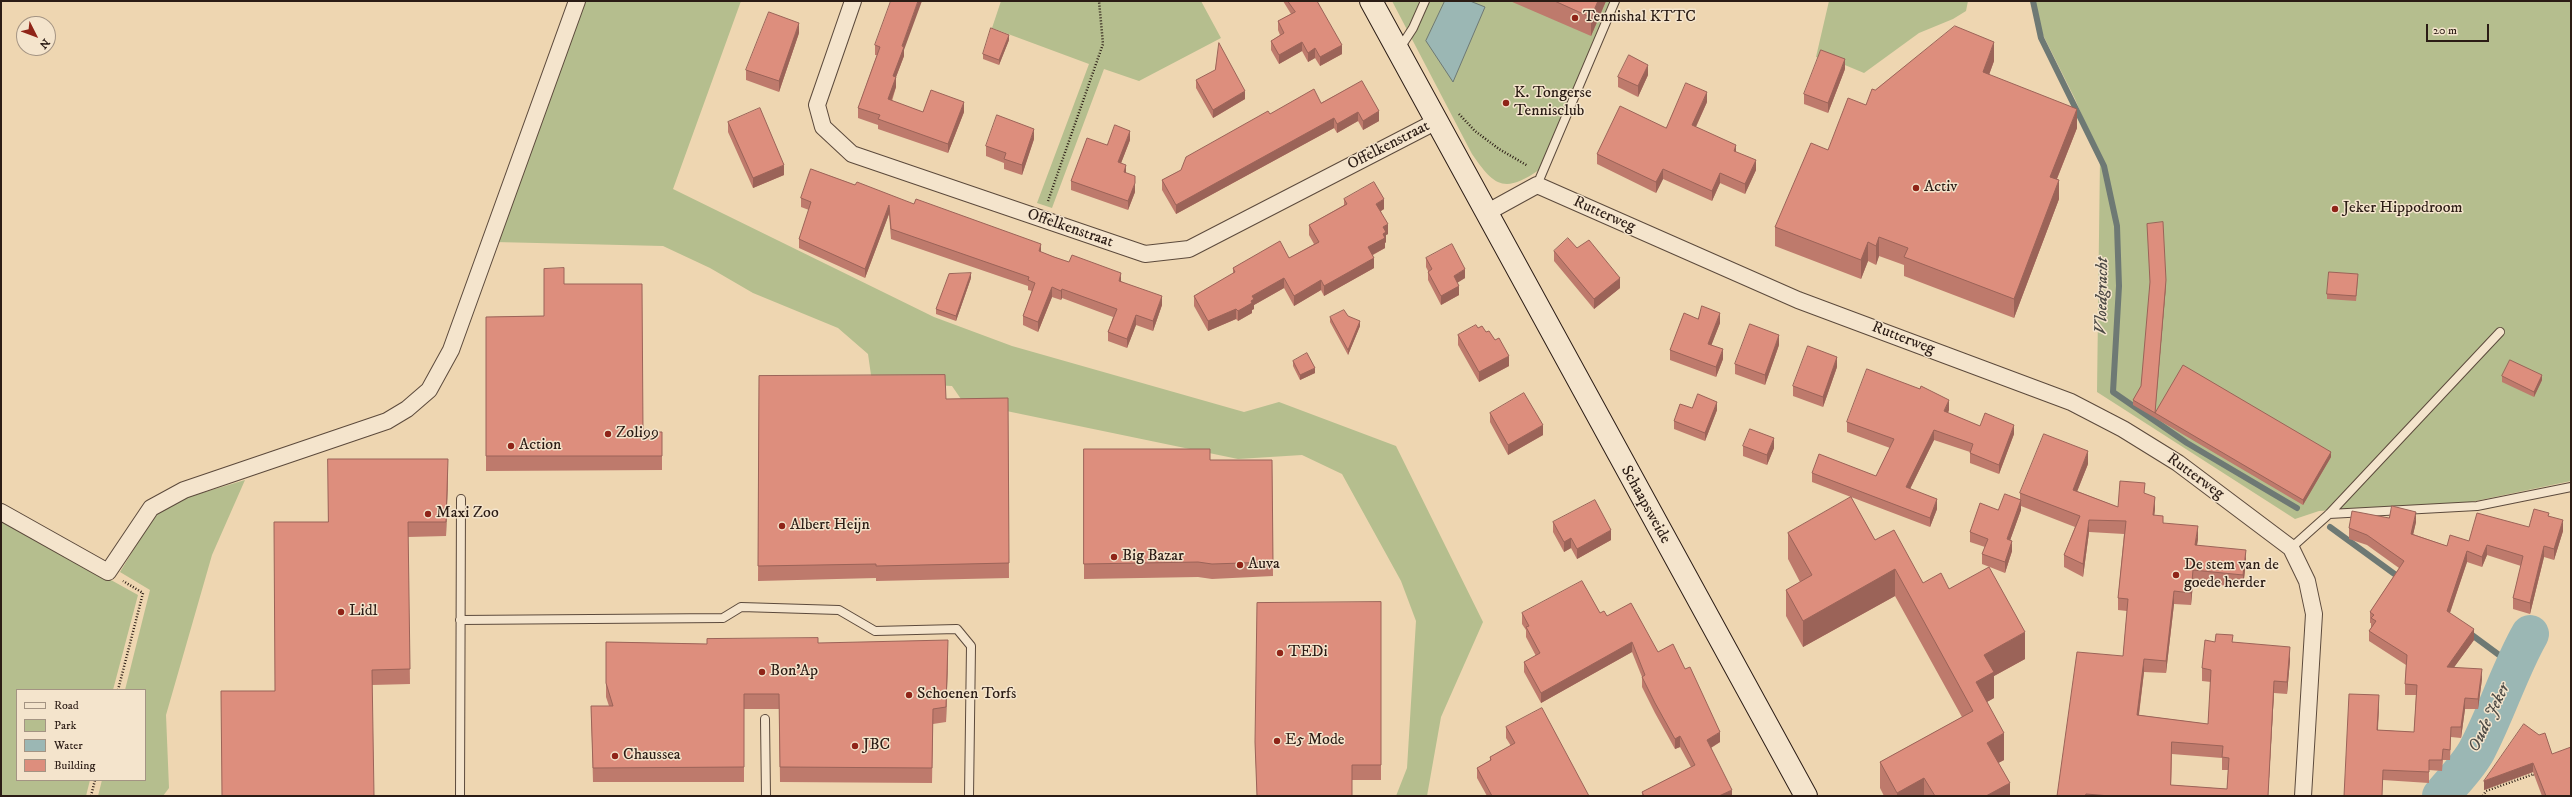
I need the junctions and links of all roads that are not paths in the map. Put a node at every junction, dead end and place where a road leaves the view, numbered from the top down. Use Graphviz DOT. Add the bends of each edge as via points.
graph roads {
  1 [pos="577,1"];
  2 [pos="853,1"];
  3 [pos="1371,1"];
  4 [pos="1425,1"];
  5 [pos="1615,1"];
  6 [pos="1398,51"];
  7 [pos="1446,115"];
  8 [pos="1537,185"];
  9 [pos="1486,212"];
  10 [pos="2500,332"];
  11 [pos="2571,487"];
  12 [pos="461,499"];
  13 [pos="1,512"];
  14 [pos="2329,514"];
  15 [pos="2291,548"];
  16 [pos="460,620"];
  17 [pos="764,719"];
  18 [pos="460,796"];
  19 [pos="766,796"];
  20 [pos="968,796"];
  21 [pos="1806,796"];
  22 [pos="2303,796"];
  1 -- 13 [label="street" via="451,350 429,390 387,421 184,490 151,508 108,572"];
  2 -- 7 [label="street, Offelkenstraat" via="817,105 823,127 852,154 1146,254 1190,248"];
  3 -- 6 [label="street"];
  4 -- 6 [label="lane" via="1413,28"];
  5 -- 8 [label="lane"];
  6 -- 7 [label="street"];
  7 -- 9 [label="street"];
  8 -- 9 [label="street"];
  8 -- 15 [label="street, Rutterweg" via="1798,300 2070,402 2123,429 2178,464"];
  9 -- 21 [label="street, Schaapsweide"];
  10 -- 14 [label="lane"];
  11 -- 14 [label="lane" via="2477,506"];
  12 -- 16 [label="lane"];
  14 -- 15 [label="lane"];
  15 -- 22 [label="street, Rutterweg" via="2307,581 2314,614"];
  16 -- 18 [label="lane"];
  16 -- 20 [label="lane" via="723,618 741,607 839,610 875,631 957,630 971,646"];
  17 -- 19 [label="lane"];
}
